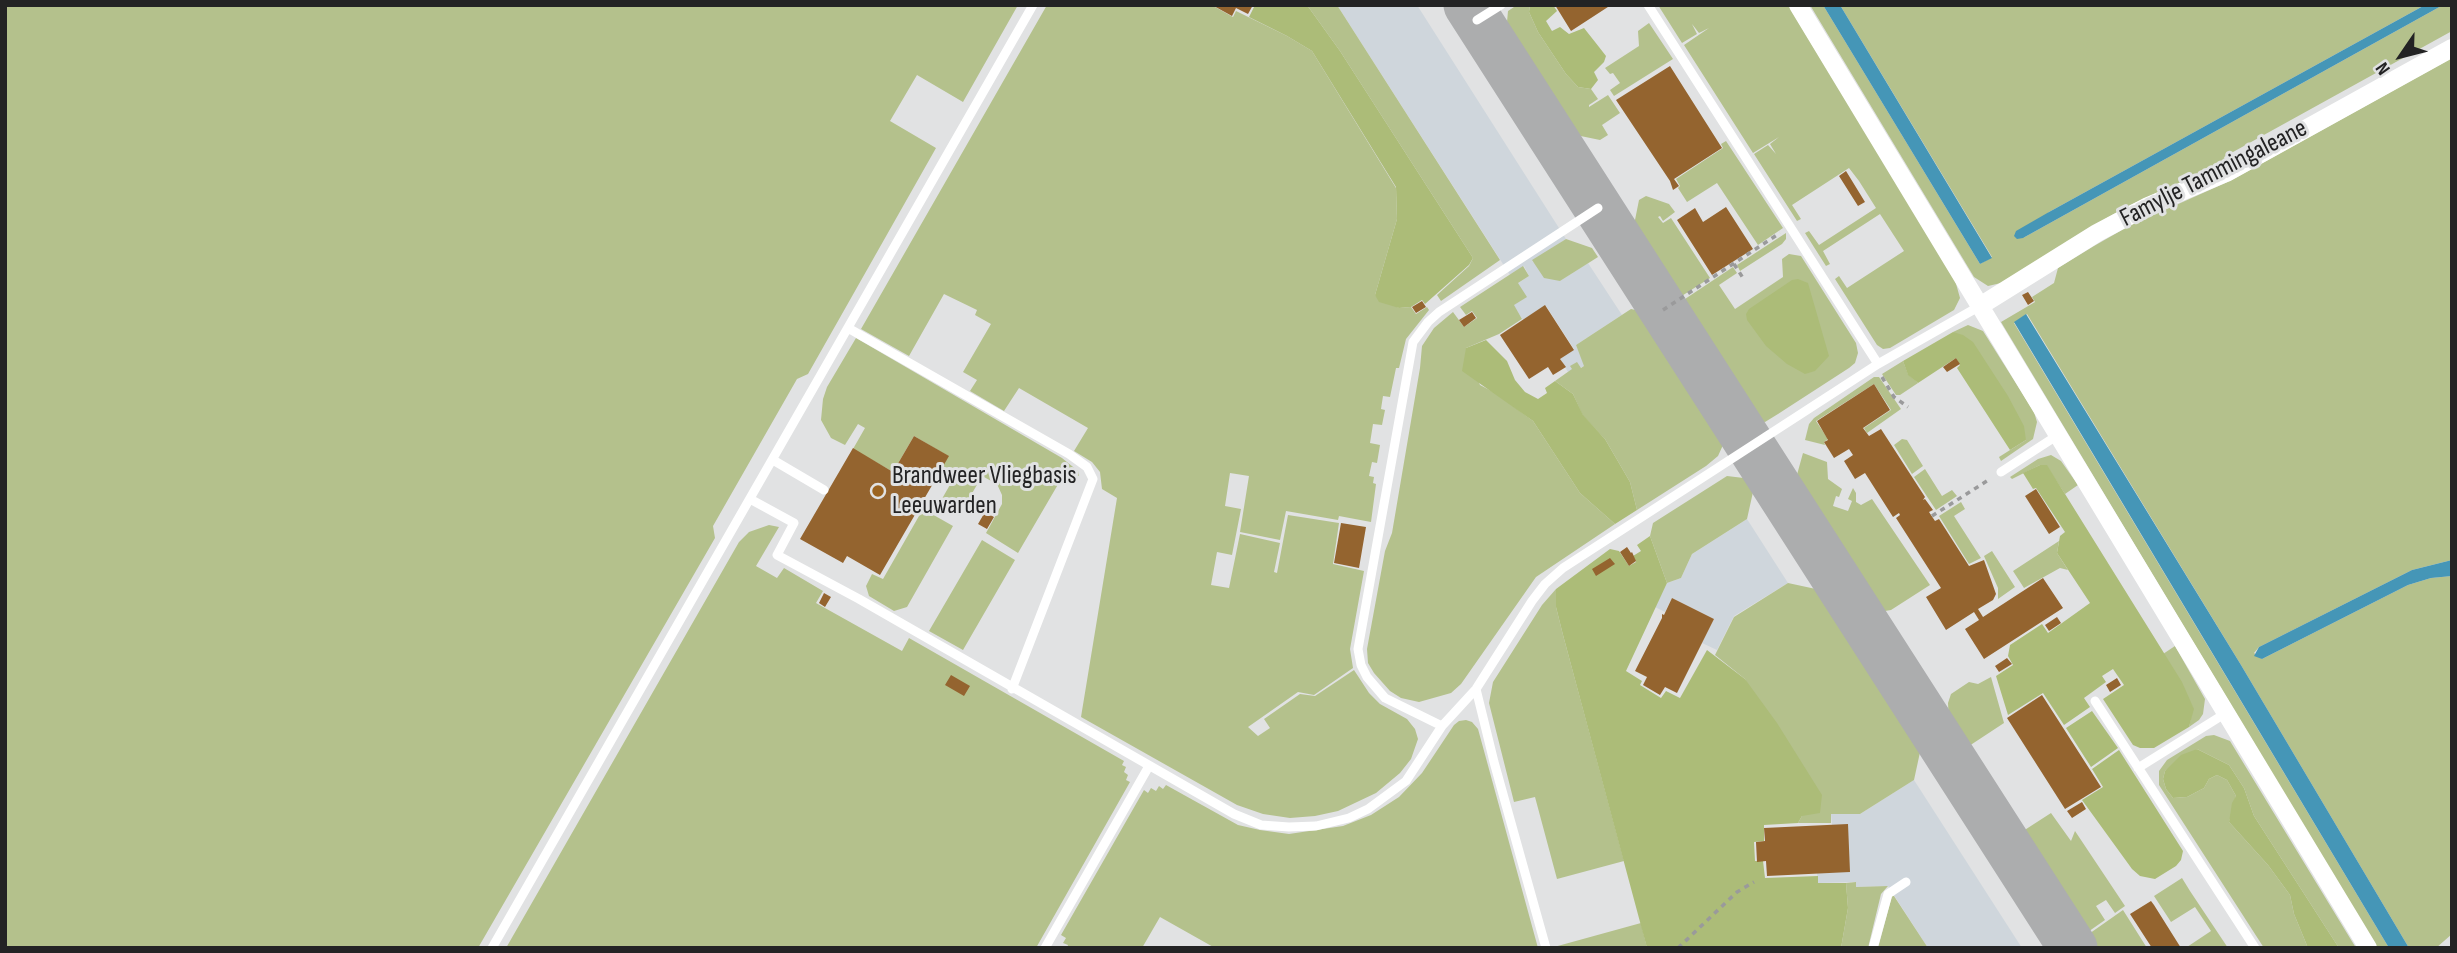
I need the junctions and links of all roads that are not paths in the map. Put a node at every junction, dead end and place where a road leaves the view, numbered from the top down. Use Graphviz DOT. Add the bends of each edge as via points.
graph roads {
  1 [pos="1033,5"];
  2 [pos="1501,5"];
  3 [pos="1648,5"];
  4 [pos="1798,5"];
  5 [pos="1477,20"];
  6 [pos="2452,48"];
  7 [pos="1598,208"];
  8 [pos="1980,306"];
  9 [pos="848,328"];
  10 [pos="1878,363"];
  11 [pos="2058,435"];
  12 [pos="773,460"];
  13 [pos="2001,472"];
  14 [pos="824,490"];
  15 [pos="750,499"];
  16 [pos="1013,689"];
  17 [pos="1476,689"];
  18 [pos="2095,701"];
  19 [pos="2226,713"];
  20 [pos="1442,726"];
  21 [pos="1149,766"];
  22 [pos="2138,768"];
  23 [pos="1906,882"];
  24 [pos="492,948"];
  25 [pos="1045,948"];
  26 [pos="1546,948"];
  27 [pos="1873,948"];
  28 [pos="2255,948"];
  29 [pos="2368,948"];
  1 -- 9 [label="lane"];
  2 -- 5 [label="lane"];
  3 -- 10 [label="lane"];
  4 -- 8 [label="street"];
  6 -- 8 [label="street, Famylje Tammingaleane" via="2226,173 2097,233"];
  7 -- 20 [label="lane" via="1439,312 1413,342 1358,649 1367,677 1385,698"];
  8 -- 10 [label="lane"];
  8 -- 11 [label="street"];
  9 -- 12 [label="lane"];
  9 -- 16 [label="lane" via="1069,454 1087,467 1093,479"];
  10 -- 17 [label="lane" via="1563,568 1532,601"];
  11 -- 13 [label="lane"];
  11 -- 19 [label="street"];
  12 -- 14 [label="lane"];
  12 -- 15 [label="lane"];
  15 -- 16 [label="lane" via="794,523 777,555"];
  15 -- 24 [label="lane"];
  16 -- 21 [label="lane"];
  17 -- 20 [label="lane"];
  17 -- 26 [label="lane"];
  18 -- 22 [label="lane"];
  19 -- 22 [label="lane"];
  19 -- 29 [label="street"];
  20 -- 21 [label="lane" via="1406,781 1394,791 1359,814 1316,825 1261,825"];
  21 -- 25 [label="lane"];
  22 -- 28 [label="lane"];
  23 -- 27 [label="lane" via="1888,894"];
}
